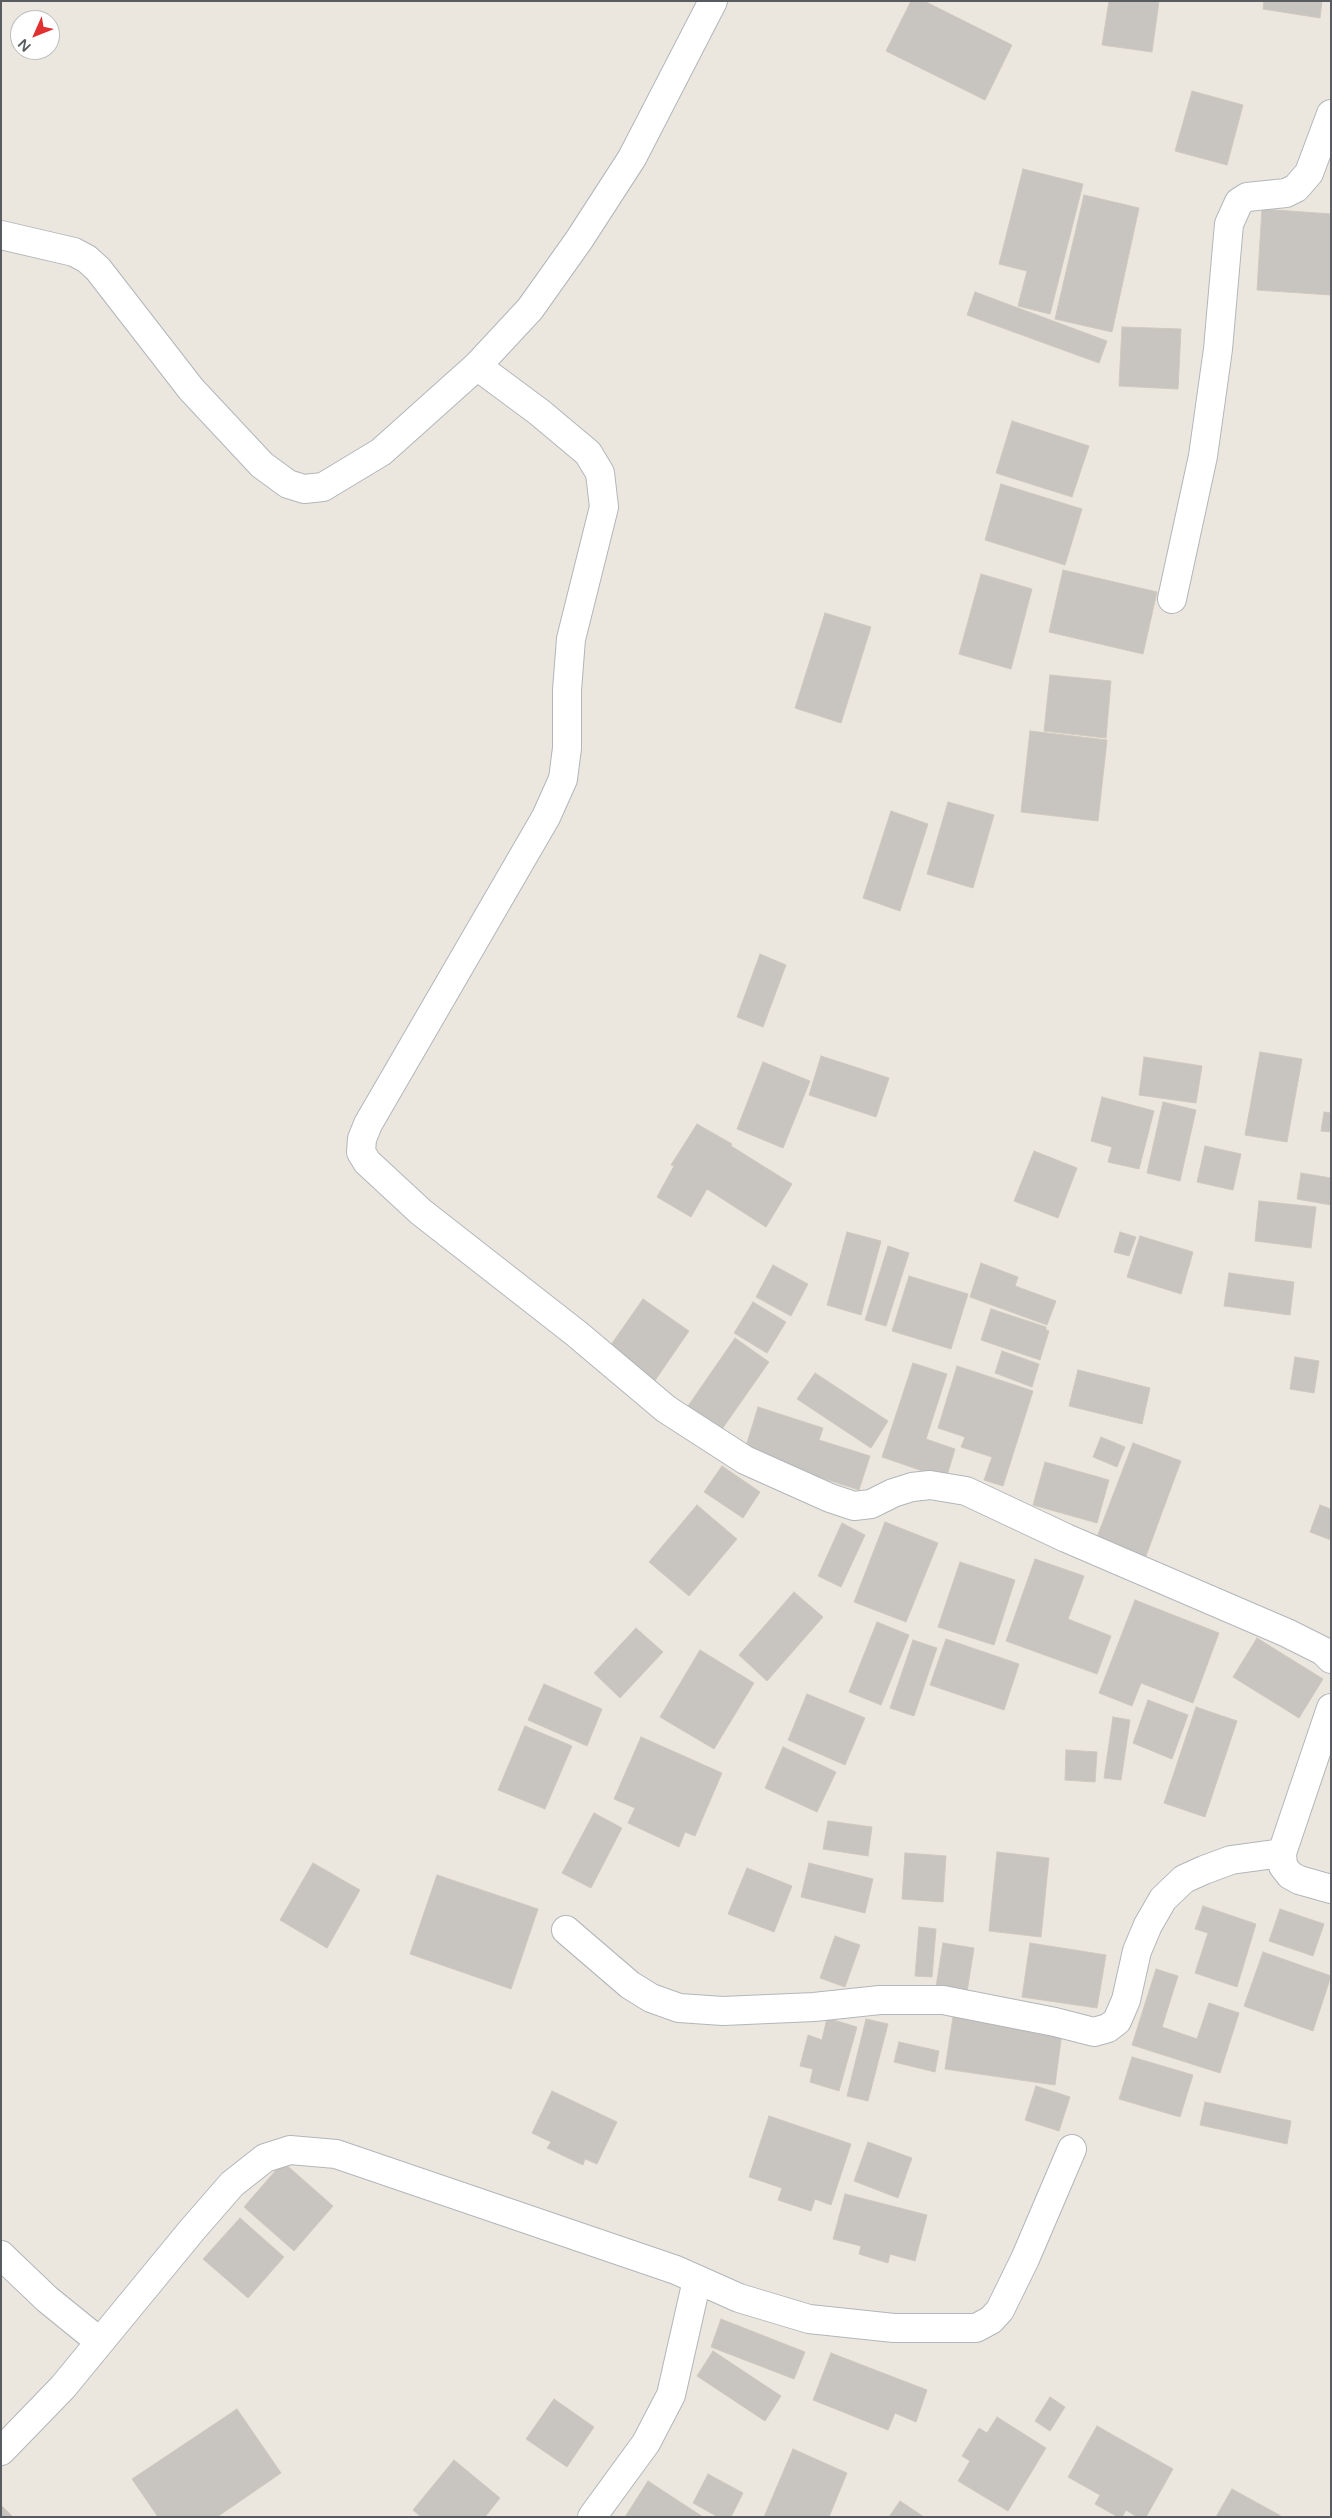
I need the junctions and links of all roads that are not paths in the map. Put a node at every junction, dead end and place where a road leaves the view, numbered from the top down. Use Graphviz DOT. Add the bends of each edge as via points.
graph roads {
  1 [pos="712,1"];
  2 [pos="1331,114"];
  3 [pos="1,235"];
  4 [pos="477,366"];
  5 [pos="1172,599"];
  6 [pos="1331,1659"];
  7 [pos="1331,1708"];
  8 [pos="1282,1853"];
  9 [pos="1331,1889"];
  10 [pos="566,1930"];
  11 [pos="1072,2149"];
  12 [pos="1,2255"];
  13 [pos="697,2280"];
  14 [pos="100,2342"];
  15 [pos="1,2451"];
  16 [pos="592,2517"];
  1 -- 4 [label="street" via="632,158 530,309"];
  2 -- 5 [label="street" via="1309,173 1296,188 1286,193 1247,197 1239,202 1229,224 1218,349 1204,446"];
  3 -- 4 [label="street" via="74,252 87,259 191,389 262,465 288,484 304,489 323,487 381,452"];
  4 -- 6 [label="street" via="588,453 600,473 604,507 571,639 563,779 541,826 368,1124 361,1152 367,1162 421,1212 577,1334 666,1409 745,1460 854,1506 872,1504 912,1487 930,1485 966,1491 1066,1538 1287,1632 1323,1651"];
  7 -- 8 [label="street"];
  8 -- 9 [label="street" via="1284,1866 1290,1875"];
  8 -- 10 [label="street" via="1231,1860 1184,1879 1163,1899 1148,1924 1117,2021 1094,2032 943,2000 880,2000 741,2011 679,2008 630,1985"];
  11 -- 13 [label="street" via="1000,2310 991,2320 976,2328 894,2328 809,2319 738,2298"];
  12 -- 14 [label="street" via="46,2299"];
  13 -- 14 [label="street" via="676,2270 336,2154 290,2150 265,2158 232,2184"];
  13 -- 16 [label="street" via="671,2396 646,2444"];
  14 -- 15 [label="street" via="63,2387"];
}
